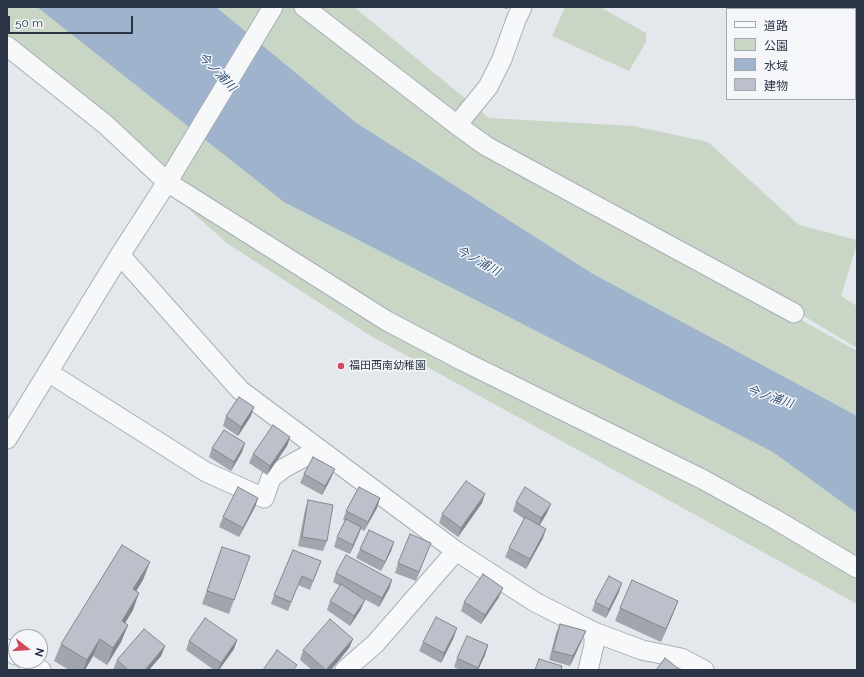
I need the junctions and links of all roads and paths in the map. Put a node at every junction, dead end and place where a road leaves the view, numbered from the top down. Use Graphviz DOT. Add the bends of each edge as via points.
graph roads {
  1 [pos="273,7"];
  2 [pos="304,7"];
  3 [pos="522,7"];
  4 [pos="7,46"];
  5 [pos="457,125"];
  6 [pos="169,179"];
  7 [pos="120,256"];
  8 [pos="794,313"];
  9 [pos="48,372"];
  10 [pos="7,439"];
  11 [pos="319,449"];
  12 [pos="456,551"];
  13 [pos="857,568"];
  14 [pos="594,632"];
  15 [pos="345,670"];
  16 [pos="588,670"];
  17 [pos="704,670"];
  1 -- 6 [label="street"];
  2 -- 5 [label="street"];
  3 -- 5 [label="street" via="488,87"];
  4 -- 6 [label="street"];
  5 -- 8 [label="street" via="486,146"];
  6 -- 7 [label="street"];
  6 -- 13 [label="street" via="387,321 702,479"];
  7 -- 9 [label="street"];
  7 -- 11 [label="street" via="240,390"];
  9 -- 10 [label="street"];
  9 -- 11 [label="street" via="206,472 264,498 271,478"];
  11 -- 12 [label="street"];
  12 -- 14 [label="street" via="535,602"];
  12 -- 15 [label="street" via="375,644"];
  14 -- 16 [label="street" via="594,645"];
  14 -- 17 [label="street" via="642,650 681,658"];
}
